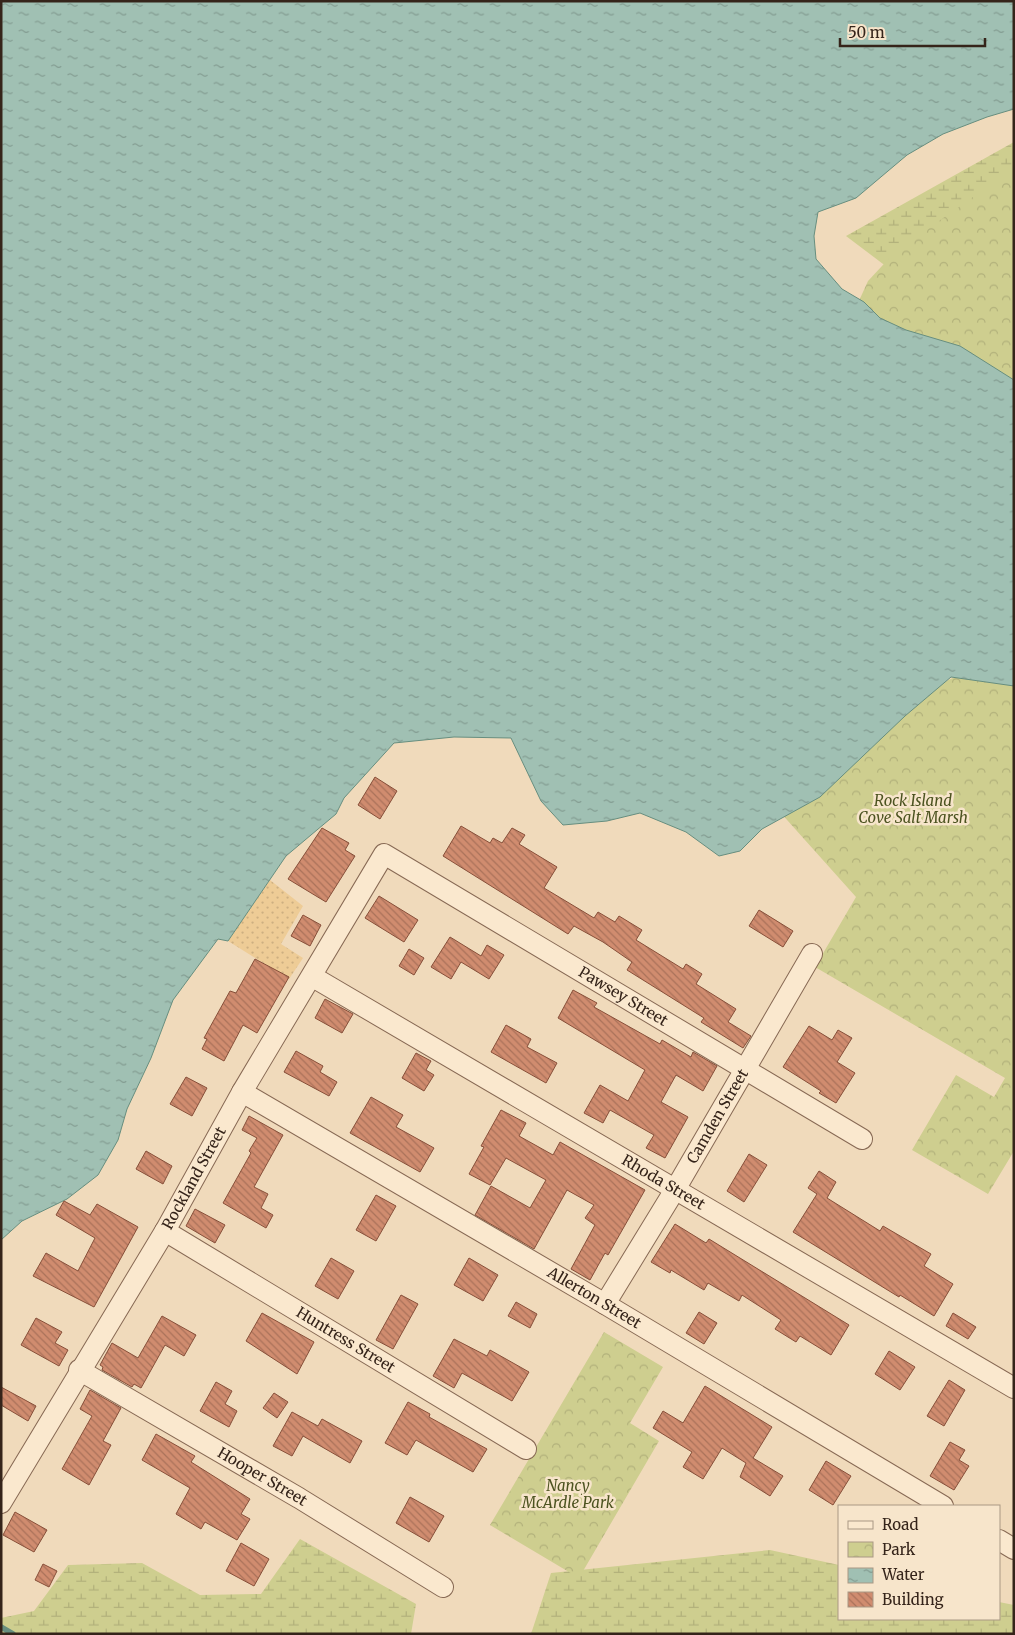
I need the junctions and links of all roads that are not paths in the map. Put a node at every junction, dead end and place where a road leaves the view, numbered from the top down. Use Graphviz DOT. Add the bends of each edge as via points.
graph roads {
  1 [pos="384,854"];
  2 [pos="812,954"];
  3 [pos="313,977"];
  4 [pos="746,1070"];
  5 [pos="242,1092"];
  6 [pos="862,1139"];
  7 [pos="676,1188"];
  8 [pos="165,1231"];
  9 [pos="606,1304"];
  10 [pos="79,1370"];
  11 [pos="1014,1388"];
  12 [pos="526,1449"];
  13 [pos="1,1502"];
  14 [pos="941,1505"];
  15 [pos="1000,1541"];
  16 [pos="1014,1549"];
  17 [pos="443,1587"];
  1 -- 3 [label="street, Rockland Street"];
  1 -- 4 [label="street, Pawsey Street"];
  2 -- 4 [label="street, Camden Street"];
  3 -- 5 [label="street, Rockland Street"];
  3 -- 7 [label="street, Rhoda Street"];
  4 -- 6 [label="street, Pawsey Street"];
  4 -- 7 [label="street, Camden Street"];
  5 -- 8 [label="street, Rockland Street"];
  5 -- 9 [label="street, Allerton Street"];
  7 -- 9 [label="street, Camden Street"];
  7 -- 11 [label="street, Rhoda Street"];
  8 -- 10 [label="street, Rockland Street"];
  8 -- 12 [label="street, Huntress Street"];
  9 -- 14 [label="street, Allerton Street"];
  10 -- 13 [label="street, Rockland Street"];
  10 -- 17 [label="street, Hooper Street" via="299,1498"];
  15 -- 16 [label="street"];
}
